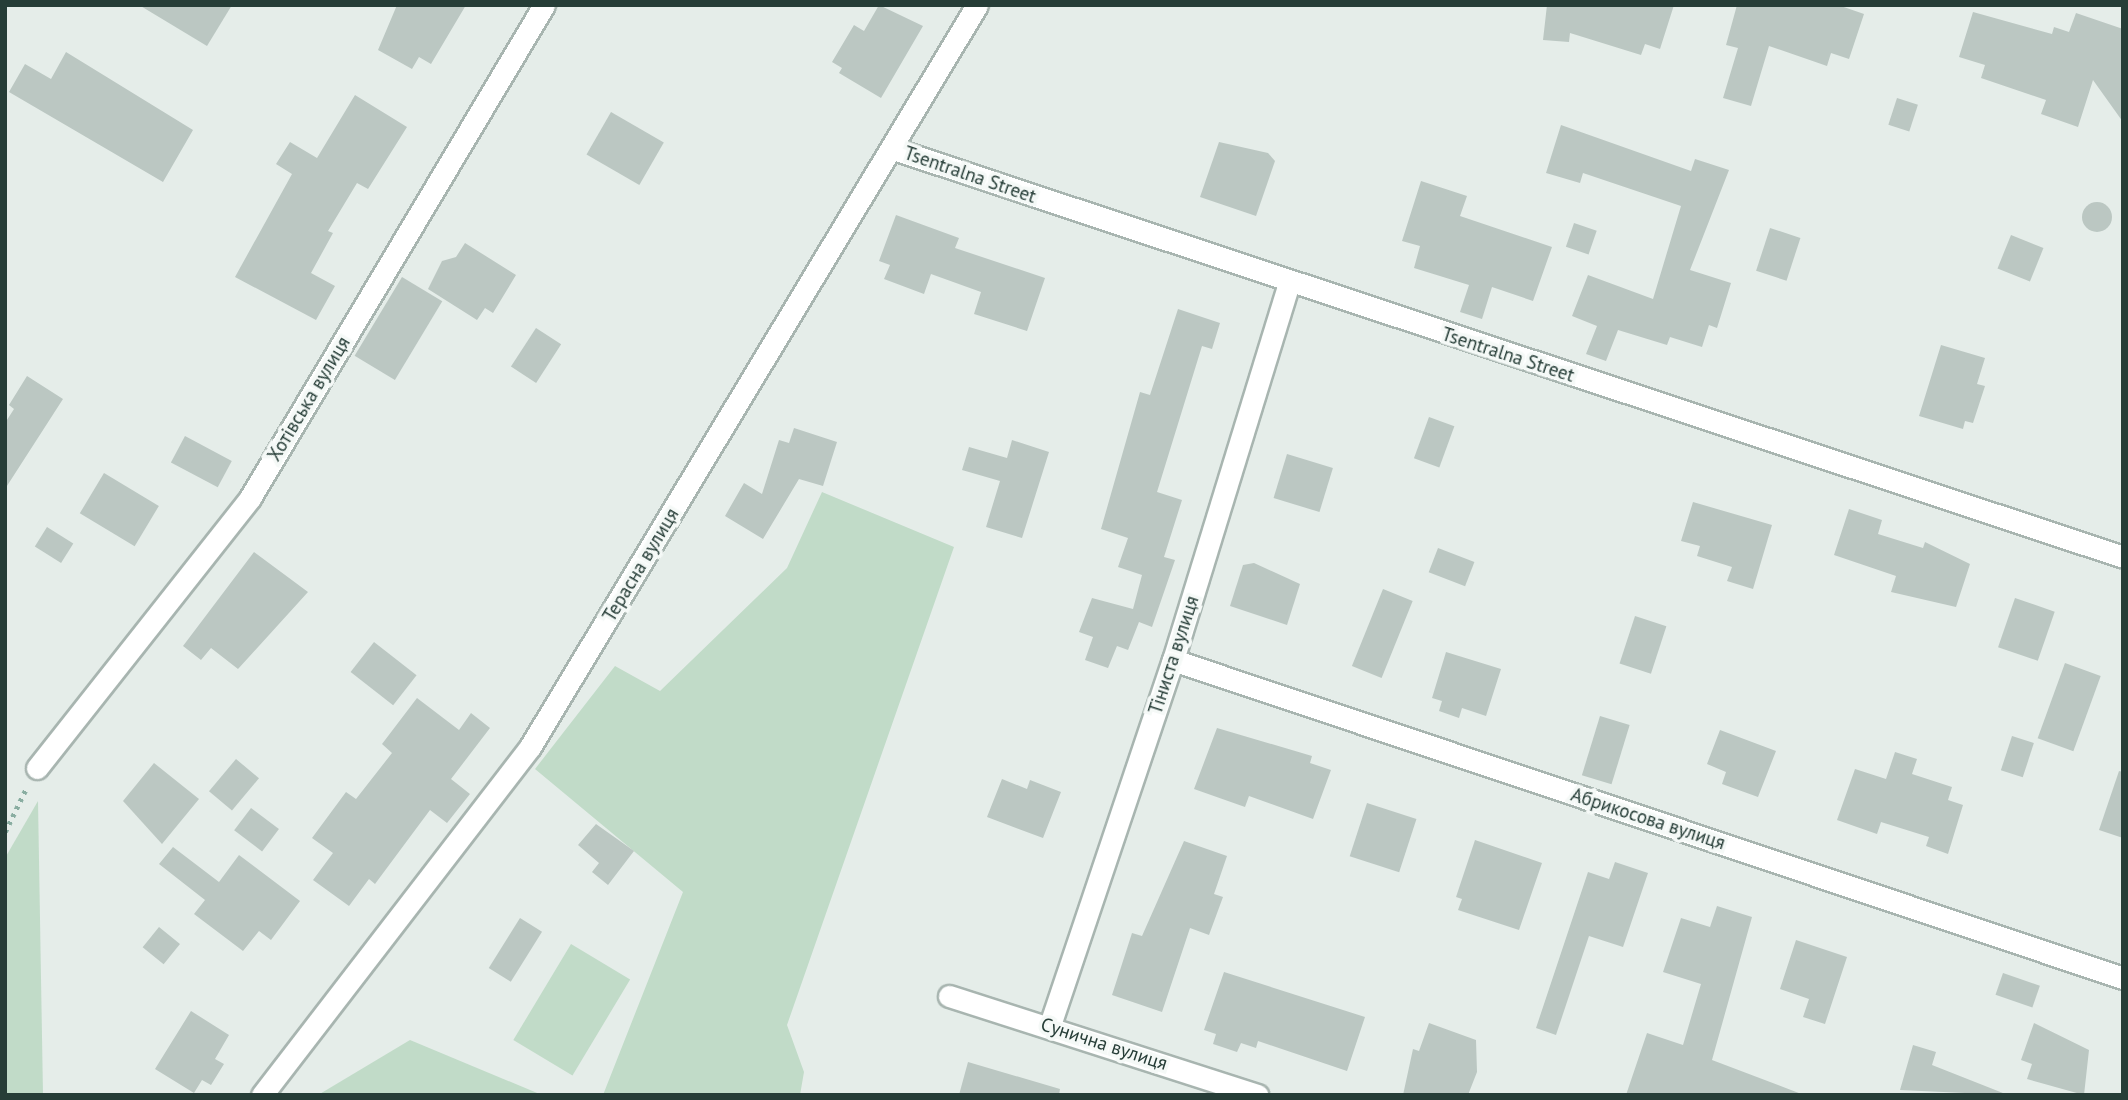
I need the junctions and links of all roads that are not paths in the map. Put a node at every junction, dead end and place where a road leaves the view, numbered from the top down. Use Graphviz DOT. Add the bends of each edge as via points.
graph roads {
  1 [pos="544,5"];
  2 [pos="977,5"];
  3 [pos="894,149"];
  4 [pos="1289,283"];
  5 [pos="2123,557"];
  6 [pos="1173,660"];
  7 [pos="37,768"];
  8 [pos="2123,978"];
  9 [pos="949,996"];
  10 [pos="1050,1026"];
  11 [pos="262,1095"];
  12 [pos="1258,1095"];
  1 -- 7 [label="street, Хотівська вулиця" via="250,499"];
  2 -- 3 [label="street, Терасна вулиця"];
  3 -- 4 [label="street, Tsentralna Street"];
  3 -- 11 [label="street, Терасна вулиця" via="530,747"];
  4 -- 5 [label="street, Tsentralna Street"];
  4 -- 6 [label="street, Тіниста вулиця"];
  6 -- 8 [label="street, Абрикосова вулиця"];
  6 -- 10 [label="street, Тіниста вулиця"];
  9 -- 10 [label="street, Сунична вулиця"];
  10 -- 12 [label="street, Сунична вулиця"];
}
